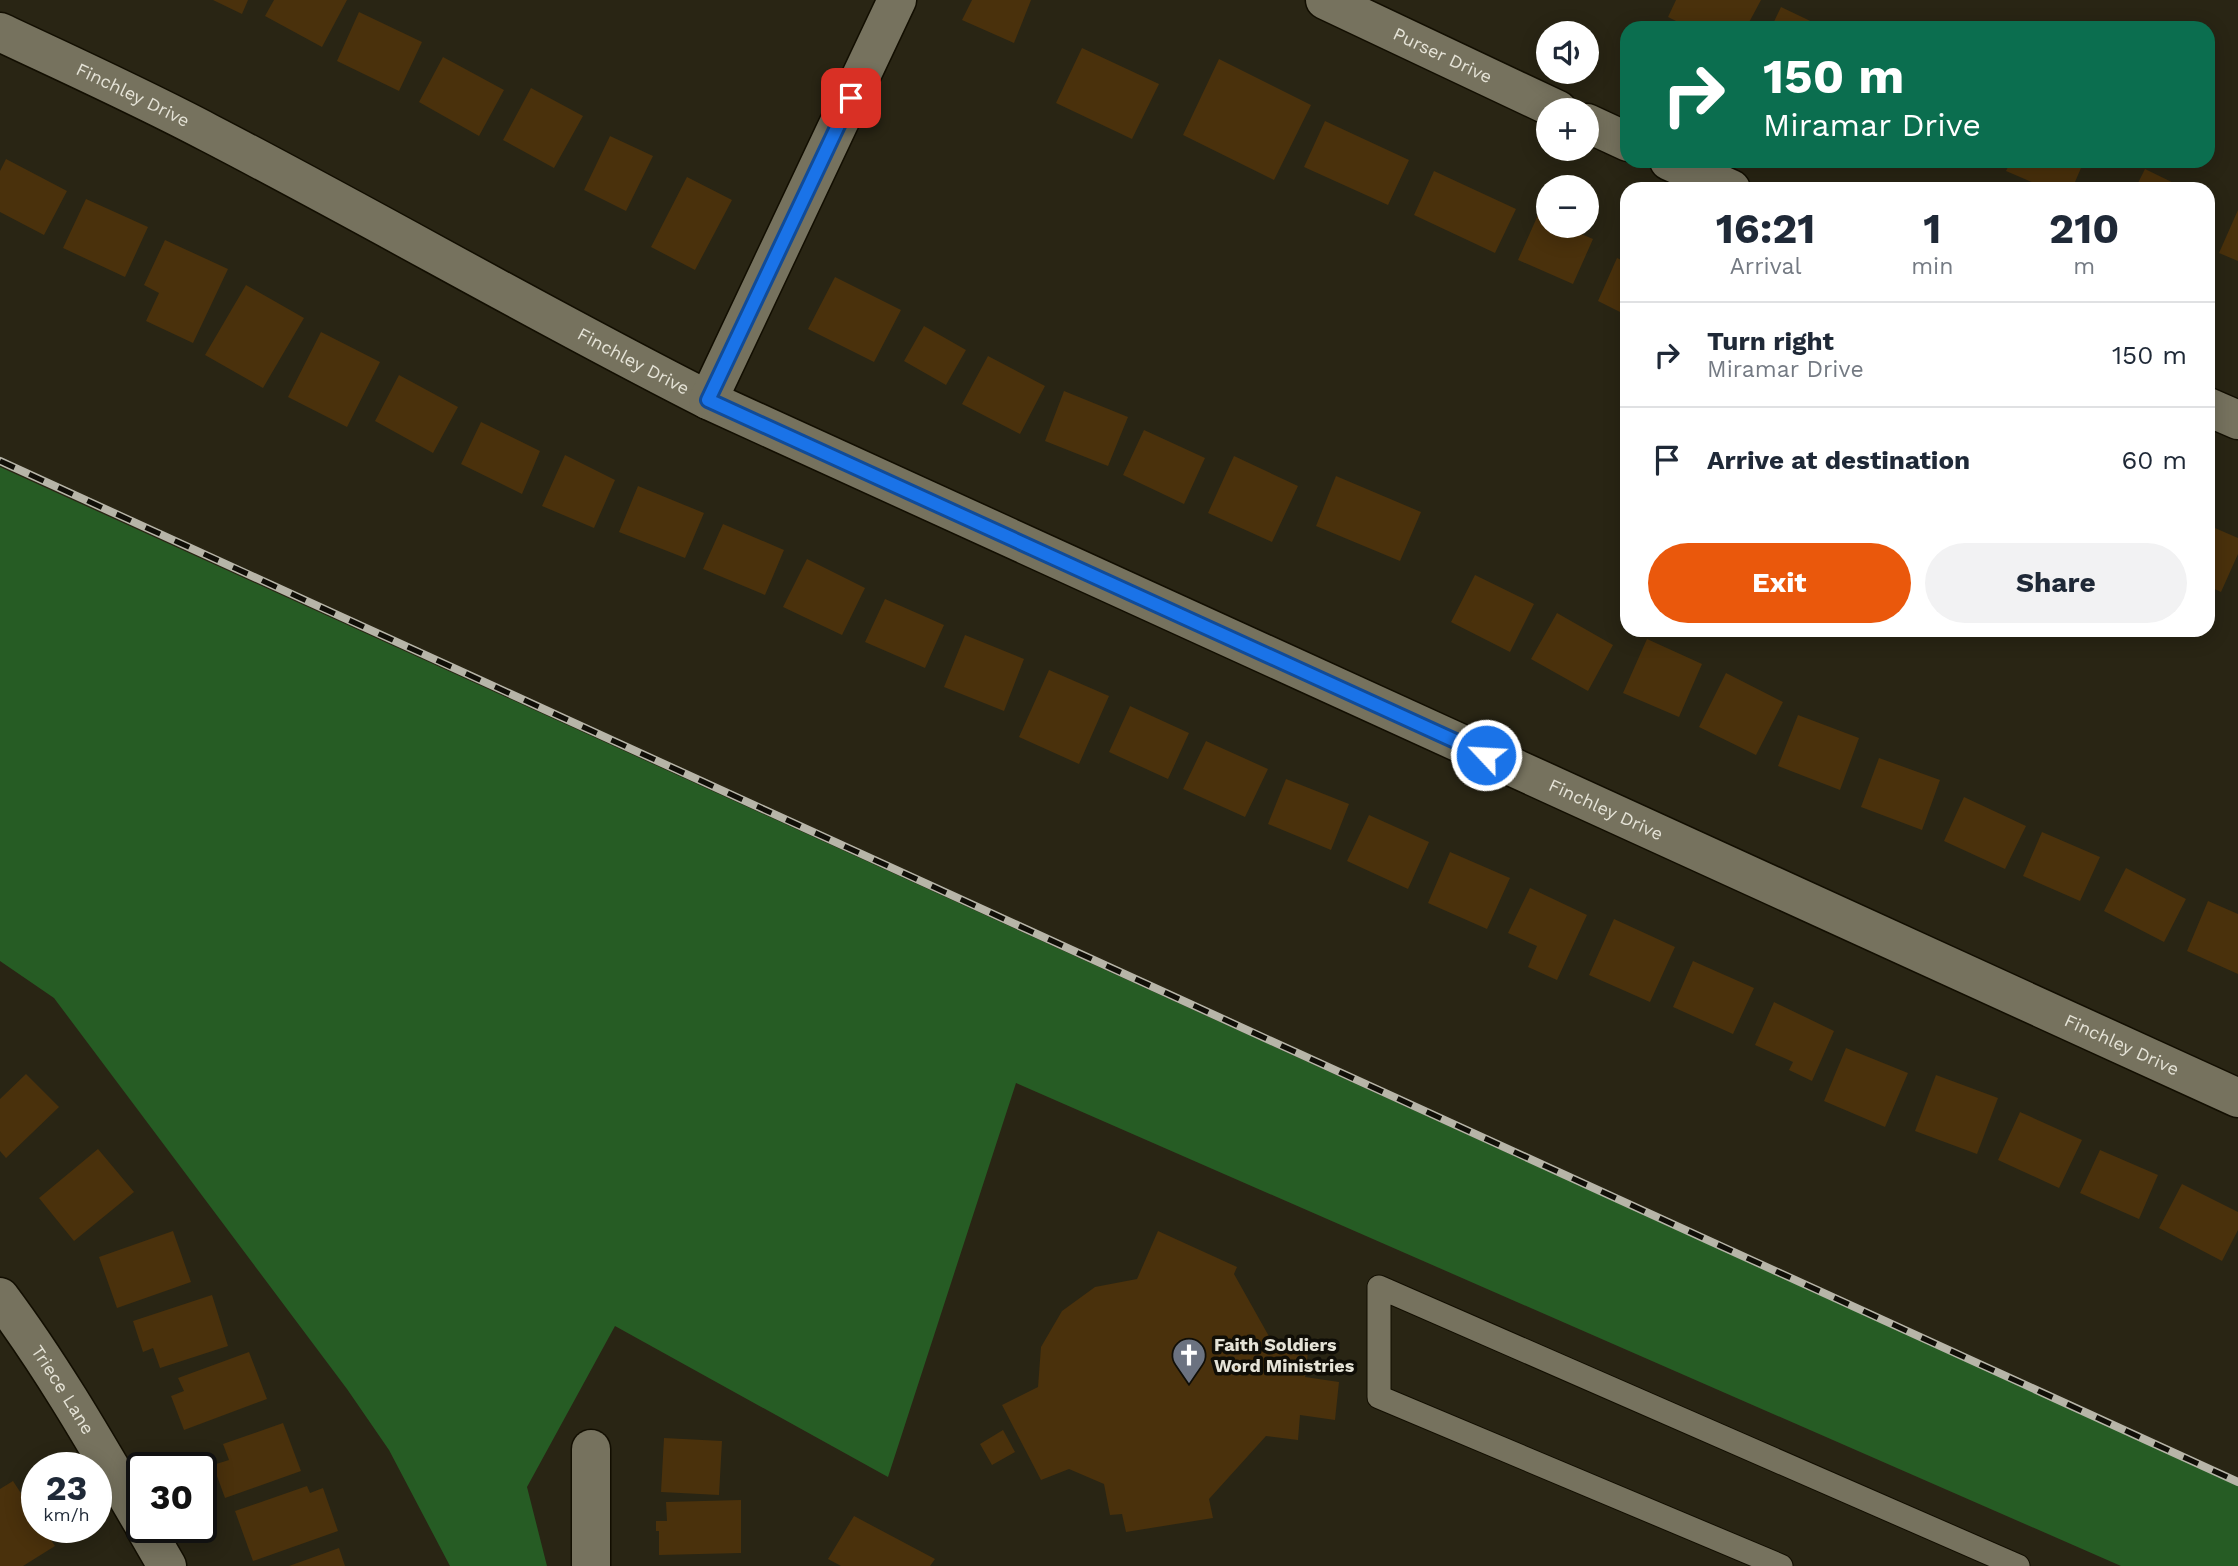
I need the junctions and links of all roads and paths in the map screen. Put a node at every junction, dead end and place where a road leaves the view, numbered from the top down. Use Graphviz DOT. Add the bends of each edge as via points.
graph roads {
  1 [pos="897,0"];
  2 [pos="1325,0"];
  3 [pos="0,32"];
  4 [pos="1536,100"];
  5 [pos="1599,129"];
  6 [pos="1620,138"];
  7 [pos="1684,168"];
  8 [pos="1716,182"];
  9 [pos="708,400"];
  10 [pos="2215,410"];
  11 [pos="2238,420"];
  12 [pos="2238,1098"];
  13 [pos="0,1297"];
  14 [pos="591,1449"];
  15 [pos="126,1494"];
  16 [pos="153,1543"];
  17 [pos="164,1565"];
  18 [pos="591,1566"];
  19 [pos="1781,1566"];
  20 [pos="2018,1566"];
  1 -- 9 [label="street"];
  2 -- 4 [label="street, Purser Drive"];
  3 -- 9 [label="street, Finchley Drive" via="207,132"];
  5 -- 6 [label="street"];
  7 -- 8 [label="street"];
  9 -- 12 [label="street, Finchley Drive"];
  10 -- 11 [label="street"];
  13 -- 15 [label="street, Triece Lane" via="70,1398"];
  14 -- 18 [label="street"];
  16 -- 17 [label="street"];
  19 -- 20 [label="lane" via="1379,1397 1379,1287"];
}
